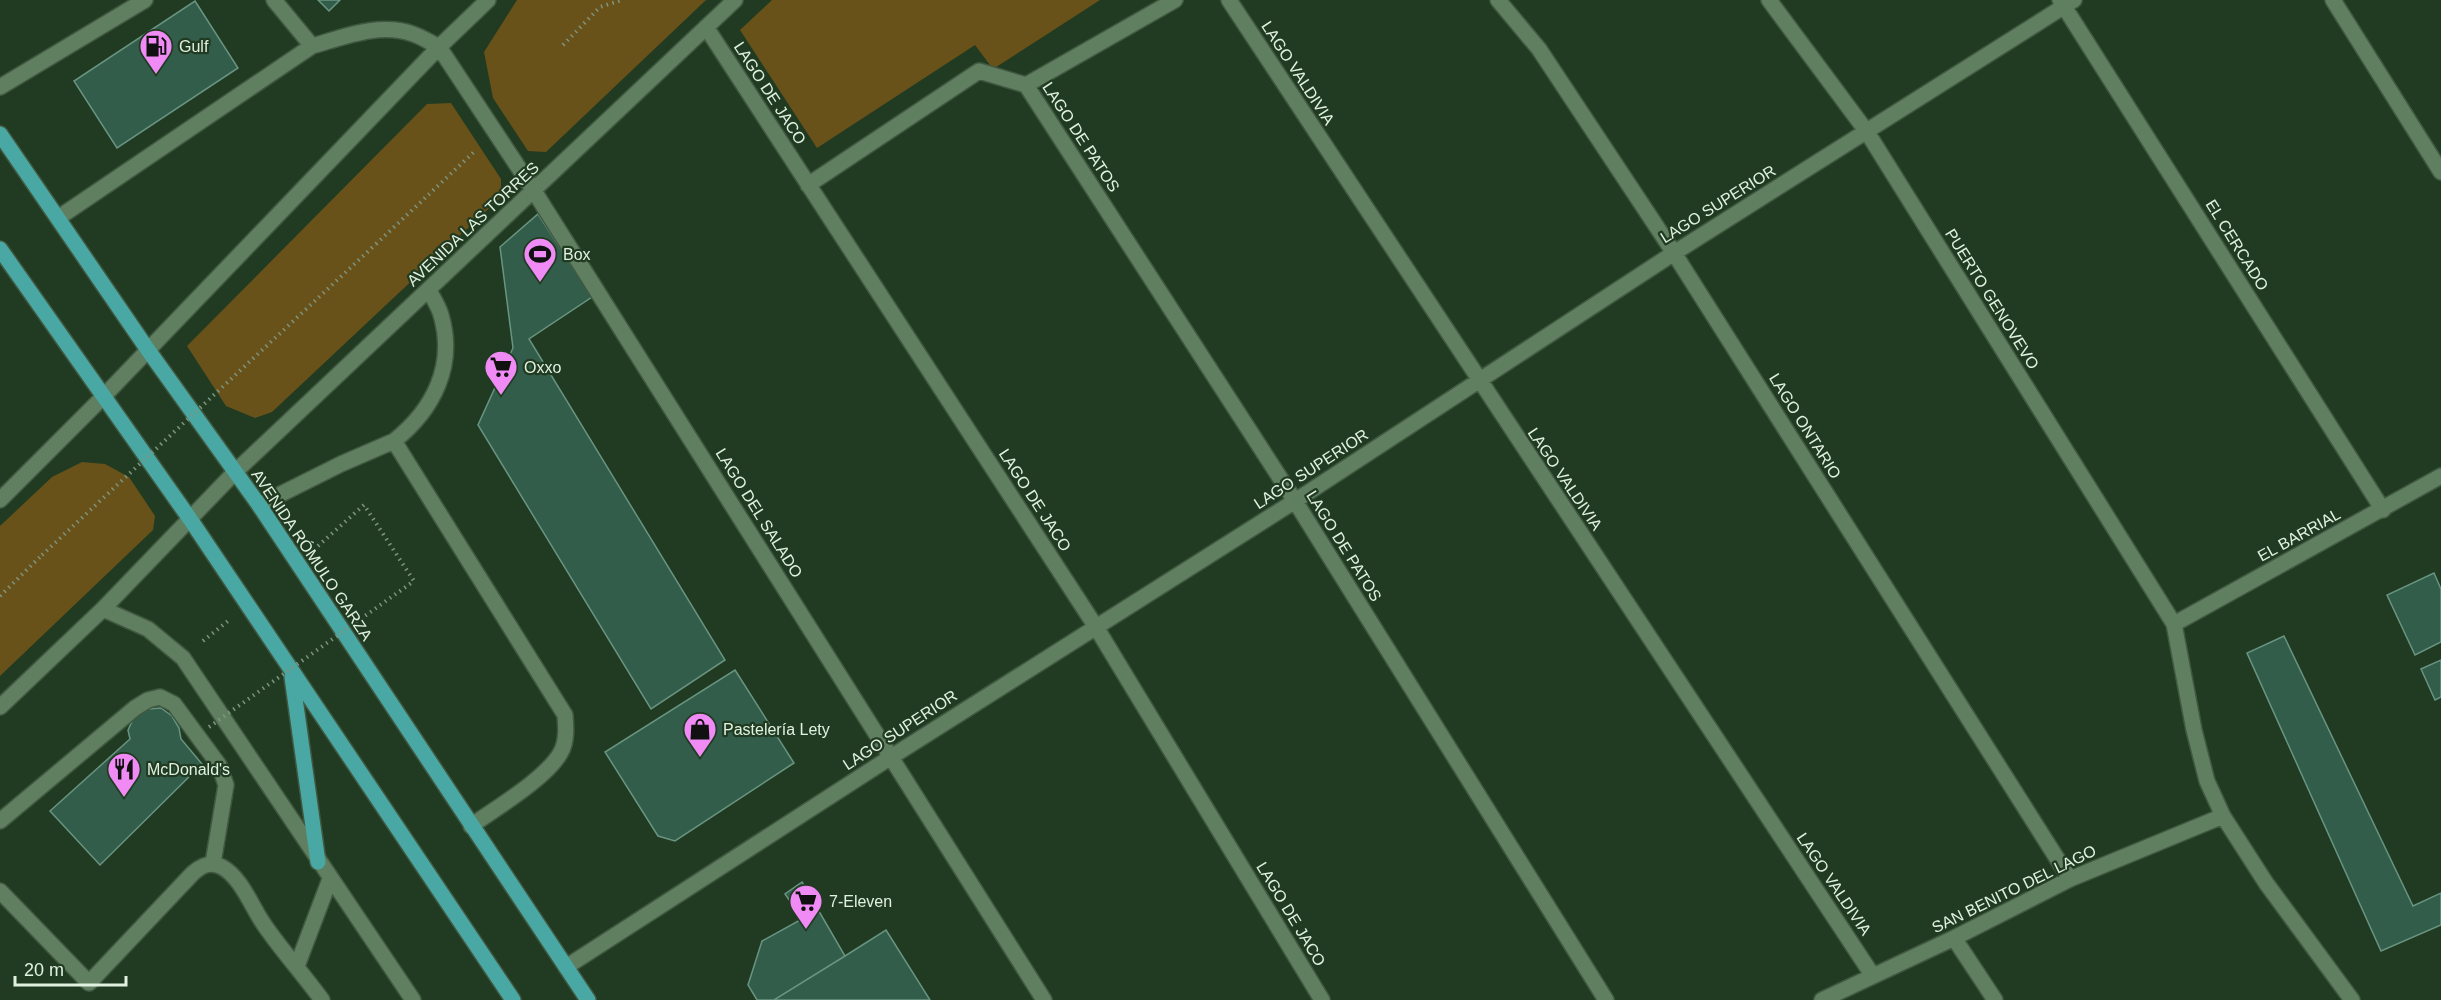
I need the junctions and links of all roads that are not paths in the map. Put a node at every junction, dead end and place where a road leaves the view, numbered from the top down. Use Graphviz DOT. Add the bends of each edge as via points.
graph roads {
  1 [pos="145,0"];
  2 [pos="274,0"];
  3 [pos="488,0"];
  4 [pos="735,0"];
  5 [pos="1175,0"];
  6 [pos="1229,0"];
  7 [pos="1498,0"];
  8 [pos="1769,0"];
  9 [pos="2333,0"];
  10 [pos="2066,2"];
  11 [pos="706,27"];
  12 [pos="312,46"];
  13 [pos="439,47"];
  14 [pos="1026,85"];
  15 [pos="0,87"];
  16 [pos="1867,132"];
  17 [pos="0,134"];
  18 [pos="2441,172"];
  19 [pos="808,184"];
  20 [pos="534,191"];
  21 [pos="58,218"];
  22 [pos="0,249"];
  23 [pos="1674,253"];
  24 [pos="429,290"];
  25 [pos="148,350"];
  26 [pos="1480,382"];
  27 [pos="103,397"];
  28 [pos="394,441"];
  29 [pos="235,472"];
  30 [pos="2441,476"];
  31 [pos="0,500"];
  32 [pos="1295,501"];
  33 [pos="259,505"];
  34 [pos="2383,510"];
  35 [pos="190,519"];
  36 [pos="103,609"];
  37 [pos="2174,624"];
  38 [pos="1096,627"];
  39 [pos="291,671"];
  40 [pos="0,707"];
  41 [pos="891,757"];
  42 [pos="2223,816"];
  43 [pos="0,821"];
  44 [pos="471,826"];
  45 [pos="318,862"];
  46 [pos="213,863"];
  47 [pos="330,879"];
  48 [pos="2070,879"];
  49 [pos="0,891"];
  50 [pos="1954,938"];
  51 [pos="297,966"];
  52 [pos="566,968"];
  53 [pos="1873,976"];
  54 [pos="322,1000"];
  55 [pos="413,1000"];
  56 [pos="513,1000"];
  57 [pos="588,1000"];
  58 [pos="1044,1000"];
  59 [pos="1322,1000"];
  60 [pos="1606,1000"];
  61 [pos="1822,1000"];
  62 [pos="1995,1000"];
  63 [pos="2352,1000"];
  1 -- 15 [label="street"];
  2 -- 12 [label="street"];
  3 -- 13 [label="street"];
  4 -- 11 [label="street, AVENIDA LAS TORRES"];
  5 -- 14 [label="street"];
  6 -- 26 [label="street, LAGO VALDIVIA"];
  7 -- 23 [label="street, LAGO ONTARIO" via="1539,49"];
  8 -- 16 [label="street, PUERTO GENOVEVO"];
  9 -- 18 [label="street"];
  10 -- 16 [label="street, LAGO SUPERIOR"];
  10 -- 34 [label="street, EL CERCADO"];
  11 -- 19 [label="street, LAGO DE JACO"];
  11 -- 20 [label="street, AVENIDA LAS TORRES"];
  12 -- 13 [label="street" via="365,32 395,30 414,34"];
  12 -- 21 [label="street"];
  13 -- 20 [label="street, LAGO DEL SALADO"];
  13 -- 25 [label="street"];
  14 -- 19 [label="street" via="979,71"];
  14 -- 32 [label="street, LAGO DE PATOS"];
  16 -- 23 [label="street, LAGO SUPERIOR"];
  16 -- 37 [label="street, PUERTO GENOVEVO"];
  17 -- 21 [label="main road, AVENIDA RÓMULO GARZA"];
  19 -- 38 [label="street, LAGO DE JACO"];
  20 -- 24 [label="street, AVENIDA LAS TORRES"];
  20 -- 41 [label="street, LAGO DEL SALADO"];
  21 -- 25 [label="main road, AVENIDA RÓMULO GARZA"];
  22 -- 27 [label="main road"];
  23 -- 26 [label="street, LAGO SUPERIOR"];
  23 -- 48 [label="street, LAGO ONTARIO"];
  24 -- 28 [label="street" via="441,315 445,338 439,388 413,426"];
  24 -- 29 [label="street, AVENIDA LAS TORRES"];
  25 -- 27 [label="street"];
  25 -- 29 [label="main road, AVENIDA RÓMULO GARZA"];
  26 -- 32 [label="street, LAGO SUPERIOR"];
  26 -- 53 [label="street, LAGO VALDIVIA"];
  27 -- 31 [label="street"];
  27 -- 35 [label="main road"];
  28 -- 33 [label="street"];
  28 -- 44 [label="street" via="565,715 562,750 554,762"];
  29 -- 33 [label="main road, AVENIDA RÓMULO GARZA"];
  29 -- 35 [label="street, AVENIDA LAS TORRES"];
  30 -- 34 [label="street, EL BARRIAL"];
  32 -- 38 [label="street, LAGO SUPERIOR"];
  32 -- 60 [label="street, LAGO DE PATOS"];
  33 -- 44 [label="main road, AVENIDA RÓMULO GARZA"];
  34 -- 37 [label="street, EL BARRIAL"];
  35 -- 36 [label="street, AVENIDA LAS TORRES"];
  35 -- 39 [label="main road"];
  36 -- 40 [label="street, AVENIDA LAS TORRES"];
  36 -- 45 [label="street" via="148,629 183,658"];
  37 -- 42 [label="street" via="2207,781"];
  38 -- 41 [label="street, LAGO SUPERIOR"];
  38 -- 59 [label="street, LAGO DE JACO"];
  39 -- 45 [label="main road"];
  39 -- 56 [label="main road"];
  41 -- 52 [label="street, LAGO SUPERIOR"];
  41 -- 58 [label="street, LAGO DEL SALADO"];
  42 -- 48 [label="street, SAN BENITO DEL LAGO"];
  42 -- 63 [label="street" via="2266,883"];
  43 -- 46 [label="street" via="135,708 160,697 174,704 204,743 219,765 226,785"];
  44 -- 52 [label="main road, AVENIDA RÓMULO GARZA"];
  45 -- 47 [label="street"];
  46 -- 49 [label="street" via="193,873 89,983"];
  46 -- 51 [label="street" via="232,875"];
  47 -- 51 [label="street"];
  47 -- 55 [label="street"];
  48 -- 50 [label="street, SAN BENITO DEL LAGO"];
  50 -- 53 [label="street, SAN BENITO DEL LAGO"];
  50 -- 62 [label="street"];
  51 -- 54 [label="street"];
  52 -- 57 [label="main road, AVENIDA RÓMULO GARZA"];
  53 -- 61 [label="street, SAN BENITO DEL LAGO"];
}
